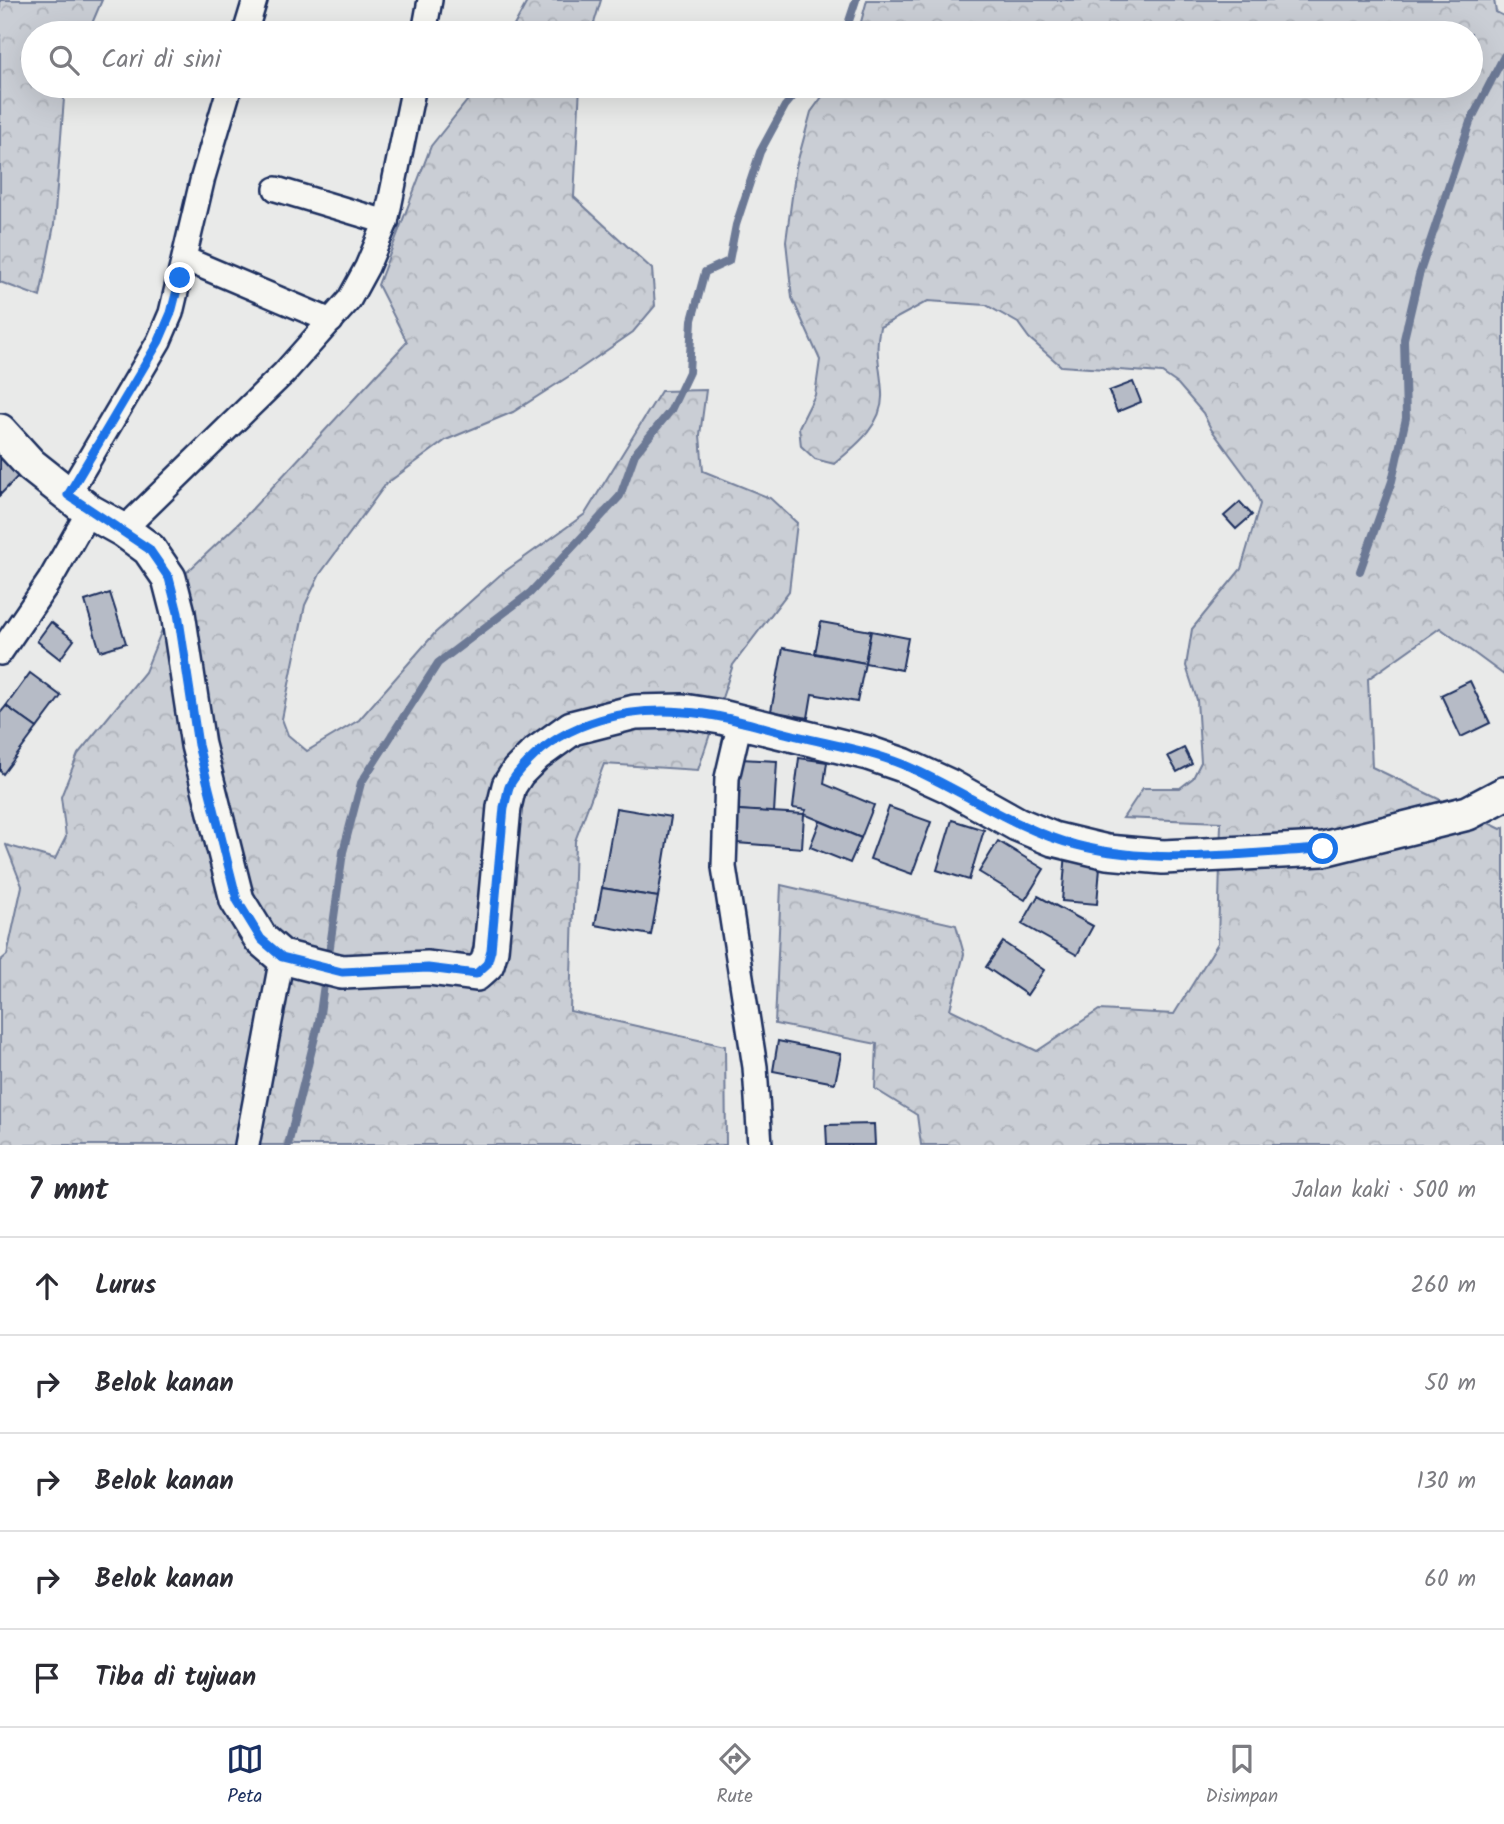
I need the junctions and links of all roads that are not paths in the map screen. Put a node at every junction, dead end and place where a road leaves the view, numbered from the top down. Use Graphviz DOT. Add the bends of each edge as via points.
graph roads {
  1 [pos="255,0"];
  2 [pos="430,0"];
  3 [pos="249,21"];
  4 [pos="426,21"];
  5 [pos="226,98"];
  6 [pos="412,98"];
  7 [pos="276,189"];
  8 [pos="386,222"];
  9 [pos="185,259"];
  10 [pos="331,321"];
  11 [pos="0,431"];
  12 [pos="79,503"];
  13 [pos="123,530"];
  14 [pos="0,653"];
  15 [pos="740,722"];
  16 [pos="1504,794"];
  17 [pos="282,957"];
  18 [pos="247,1145"];
  19 [pos="760,1145"];
  1 -- 3 [label="street"];
  2 -- 4 [label="street"];
  5 -- 9 [label="street"];
  6 -- 8 [label="street"];
  7 -- 8 [label="street"];
  8 -- 10 [label="street" via="349,300"];
  9 -- 10 [label="street"];
  9 -- 12 [label="street" via="159,341"];
  10 -- 13 [label="street"];
  11 -- 12 [label="street" via="30,465"];
  12 -- 13 [label="street"];
  12 -- 14 [label="street" via="50,580"];
  13 -- 17 [label="street" via="149,549 169,578 198,745 237,900 261,939"];
  15 -- 16 [label="street" via="903,765 1041,834 1118,853 1163,857 1323,849 1468,813"];
  15 -- 17 [label="street" via="683,711 635,712 572,728 536,754 509,786 491,950 487,964 476,974 428,968 328,969"];
  15 -- 19 [label="street" via="727,778 724,867 755,1067"];
  17 -- 18 [label="street"];
}
